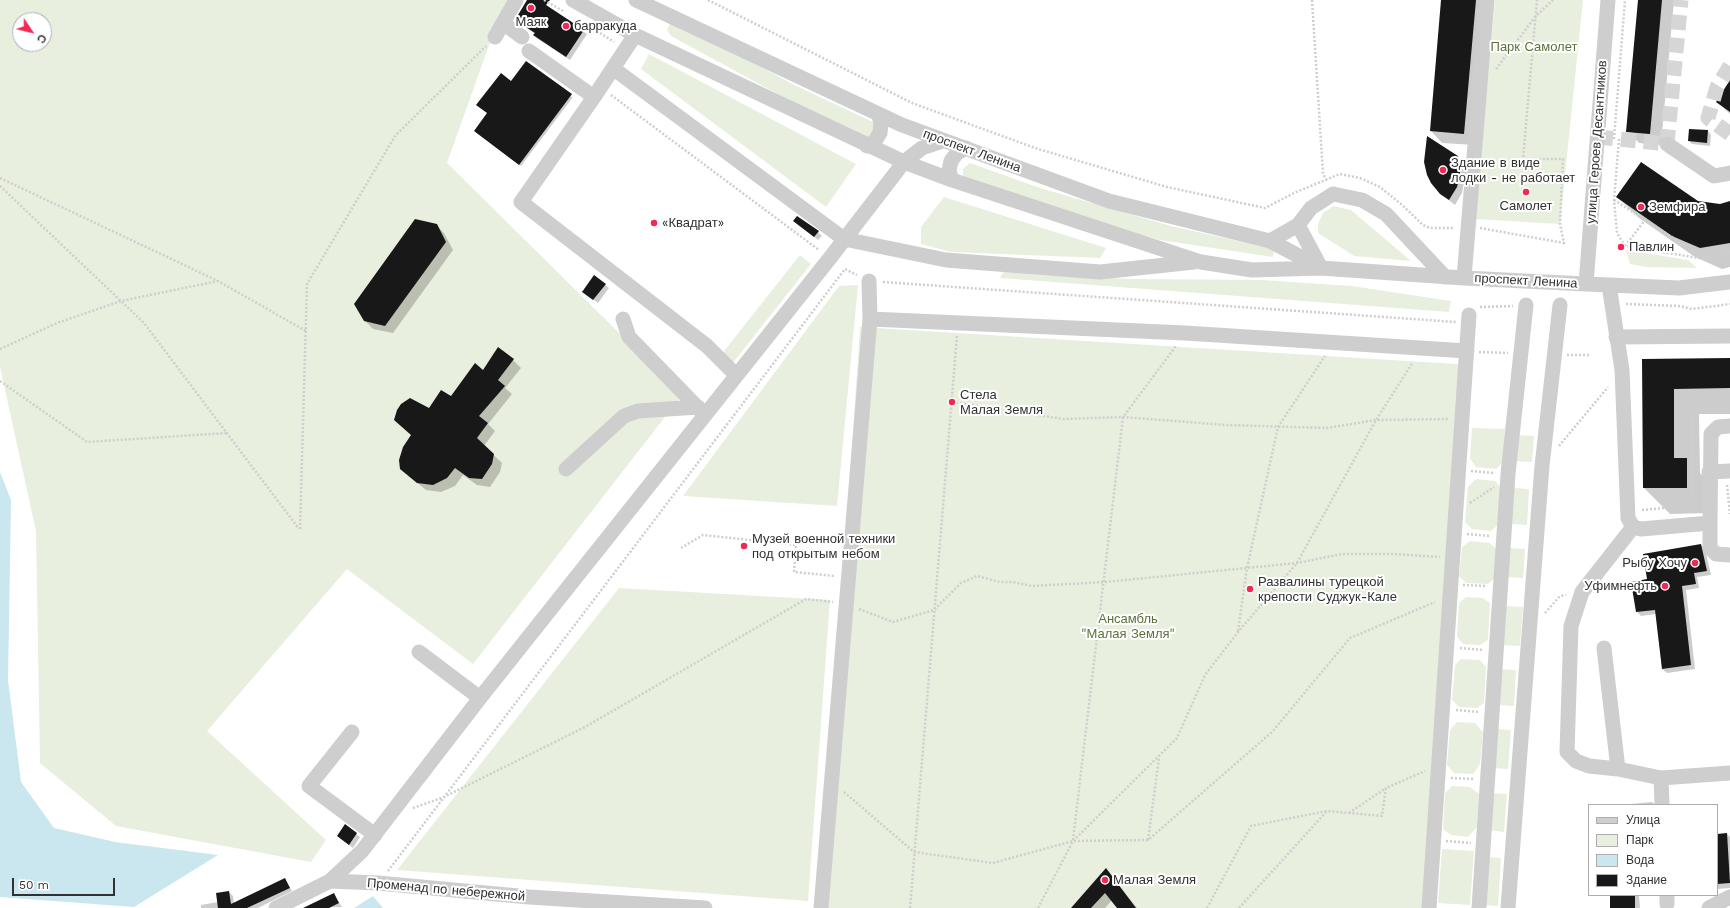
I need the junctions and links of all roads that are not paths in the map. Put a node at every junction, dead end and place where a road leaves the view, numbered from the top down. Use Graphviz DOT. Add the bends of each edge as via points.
graph roads {
  1 [pos="516,0"];
  2 [pos="573,0"];
  3 [pos="636,0"];
  4 [pos="1487,0"];
  5 [pos="1608,0"];
  6 [pos="503,22"];
  7 [pos="635,36"];
  8 [pos="495,37"];
  9 [pos="522,37"];
  10 [pos="529,51"];
  11 [pos="614,69"];
  12 [pos="598,92"];
  13 [pos="879,115"];
  14 [pos="902,125"];
  15 [pos="943,141"];
  16 [pos="1667,144"];
  17 [pos="867,146"];
  18 [pos="966,148"];
  19 [pos="904,162"];
  20 [pos="1730,173"];
  21 [pos="952,180"];
  22 [pos="1298,225"];
  23 [pos="844,239"];
  24 [pos="1270,241"];
  25 [pos="1201,262"];
  26 [pos="1321,268"];
  27 [pos="1445,277"];
  28 [pos="1464,278"];
  29 [pos="869,281"];
  30 [pos="1730,282"];
  31 [pos="1586,284"];
  32 [pos="1610,285"];
  33 [pos="1526,305"];
  34 [pos="1560,305"];
  35 [pos="623,319"];
  36 [pos="870,319"];
  37 [pos="1469,319"];
  38 [pos="1730,336"];
  39 [pos="1616,337"];
  40 [pos="1467,351"];
  41 [pos="736,375"];
  42 [pos="701,411"];
  43 [pos="1730,426"];
  44 [pos="566,469"];
  45 [pos="1709,472"];
  46 [pos="1730,476"];
  47 [pos="1710,523"];
  48 [pos="1633,527"];
  49 [pos="1730,555"];
  50 [pos="1604,648"];
  51 [pos="419,652"];
  52 [pos="480,698"];
  53 [pos="352,732"];
  54 [pos="1618,769"];
  55 [pos="1730,773"];
  56 [pos="1661,778"];
  57 [pos="1662,804"];
  58 [pos="375,835"];
  59 [pos="330,882"];
  60 [pos="1730,897"];
  61 [pos="276,908"];
  62 [pos="705,908"];
  63 [pos="820,908"];
  64 [pos="1429,908"];
  65 [pos="1478,908"];
  66 [pos="1508,908"];
  67 [pos="1709,908"];
  1 -- 6 [label="street"];
  2 -- 7 [label="street, проспект Ленина"];
  3 -- 13 [label="street, проспект Ленина"];
  4 -- 28 [label="street"];
  5 -- 31 [label="street, улица Героев Десантников"];
  6 -- 8 [label="street"];
  6 -- 9 [label="street"];
  7 -- 11 [label="street"];
  7 -- 17 [label="street, проспект Ленина"];
  10 -- 12 [label="street"];
  11 -- 12 [label="street"];
  11 -- 23 [label="street"];
  12 -- 41 [label="street" via="521,202 708,346"];
  13 -- 14 [label="street, проспект Ленина"];
  13 -- 17 [label="street" via="880,133 875,141"];
  14 -- 15 [label="street, проспект Ленина"];
  14 -- 19 [label="street" via="910,143"];
  15 -- 18 [label="street, проспект Ленина"];
  15 -- 19 [label="street" via="922,148"];
  16 -- 20 [label="street" via="1714,176"];
  17 -- 19 [label="street, проспект Ленина"];
  18 -- 21 [label="street" via="957,153 951,161 949,171"];
  18 -- 24 [label="street, проспект Ленина" via="1109,201"];
  19 -- 21 [label="street, проспект Ленина"];
  19 -- 23 [label="street"];
  21 -- 25 [label="street, проспект Ленина"];
  22 -- 24 [label="street"];
  22 -- 26 [label="street"];
  22 -- 27 [label="street" via="1311,208 1333,194 1362,200 1386,214"];
  23 -- 25 [label="street, проспект Ленина" via="946,260 1100,272"];
  23 -- 41 [label="street"];
  24 -- 26 [label="street, проспект Ленина"];
  25 -- 26 [label="street, проспект Ленина" via="1252,270"];
  26 -- 27 [label="street, проспект Ленина"];
  27 -- 28 [label="street, проспект Ленина"];
  28 -- 31 [label="street, проспект Ленина"];
  29 -- 36 [label="street"];
  30 -- 32 [label="street, проспект Ленина" via="1679,288"];
  31 -- 32 [label="street, проспект Ленина"];
  32 -- 39 [label="street"];
  33 -- 65 [label="street" via="1508,474"];
  34 -- 66 [label="street" via="1543,452"];
  35 -- 42 [label="street" via="629,337"];
  36 -- 40 [label="street" via="1185,333"];
  36 -- 63 [label="street"];
  37 -- 40 [label="street"];
  38 -- 39 [label="street"];
  39 -- 48 [label="street" via="1622,370 1628,518"];
  40 -- 64 [label="street"];
  41 -- 42 [label="street"];
  42 -- 44 [label="street" via="638,411 624,416"];
  42 -- 52 [label="street"];
  43 -- 45 [label="street" via="1718,427 1710,434"];
  45 -- 46 [label="street"];
  45 -- 47 [label="street"];
  47 -- 48 [label="street" via="1641,529"];
  47 -- 49 [label="street" via="1710,548 1716,554"];
  48 -- 54 [label="street" via="1582,592 1571,626 1568,752 1576,761 1589,766"];
  50 -- 54 [label="street"];
  51 -- 52 [label="street"];
  52 -- 58 [label="street"];
  53 -- 58 [label="street" via="309,786"];
  54 -- 56 [label="street"];
  55 -- 56 [label="street"];
  56 -- 57 [label="street"];
  58 -- 59 [label="street"];
  59 -- 61 [label="street"];
  59 -- 62 [label="street, Променад по небережной" via="378,883"];
  60 -- 67 [label="street"];
}
